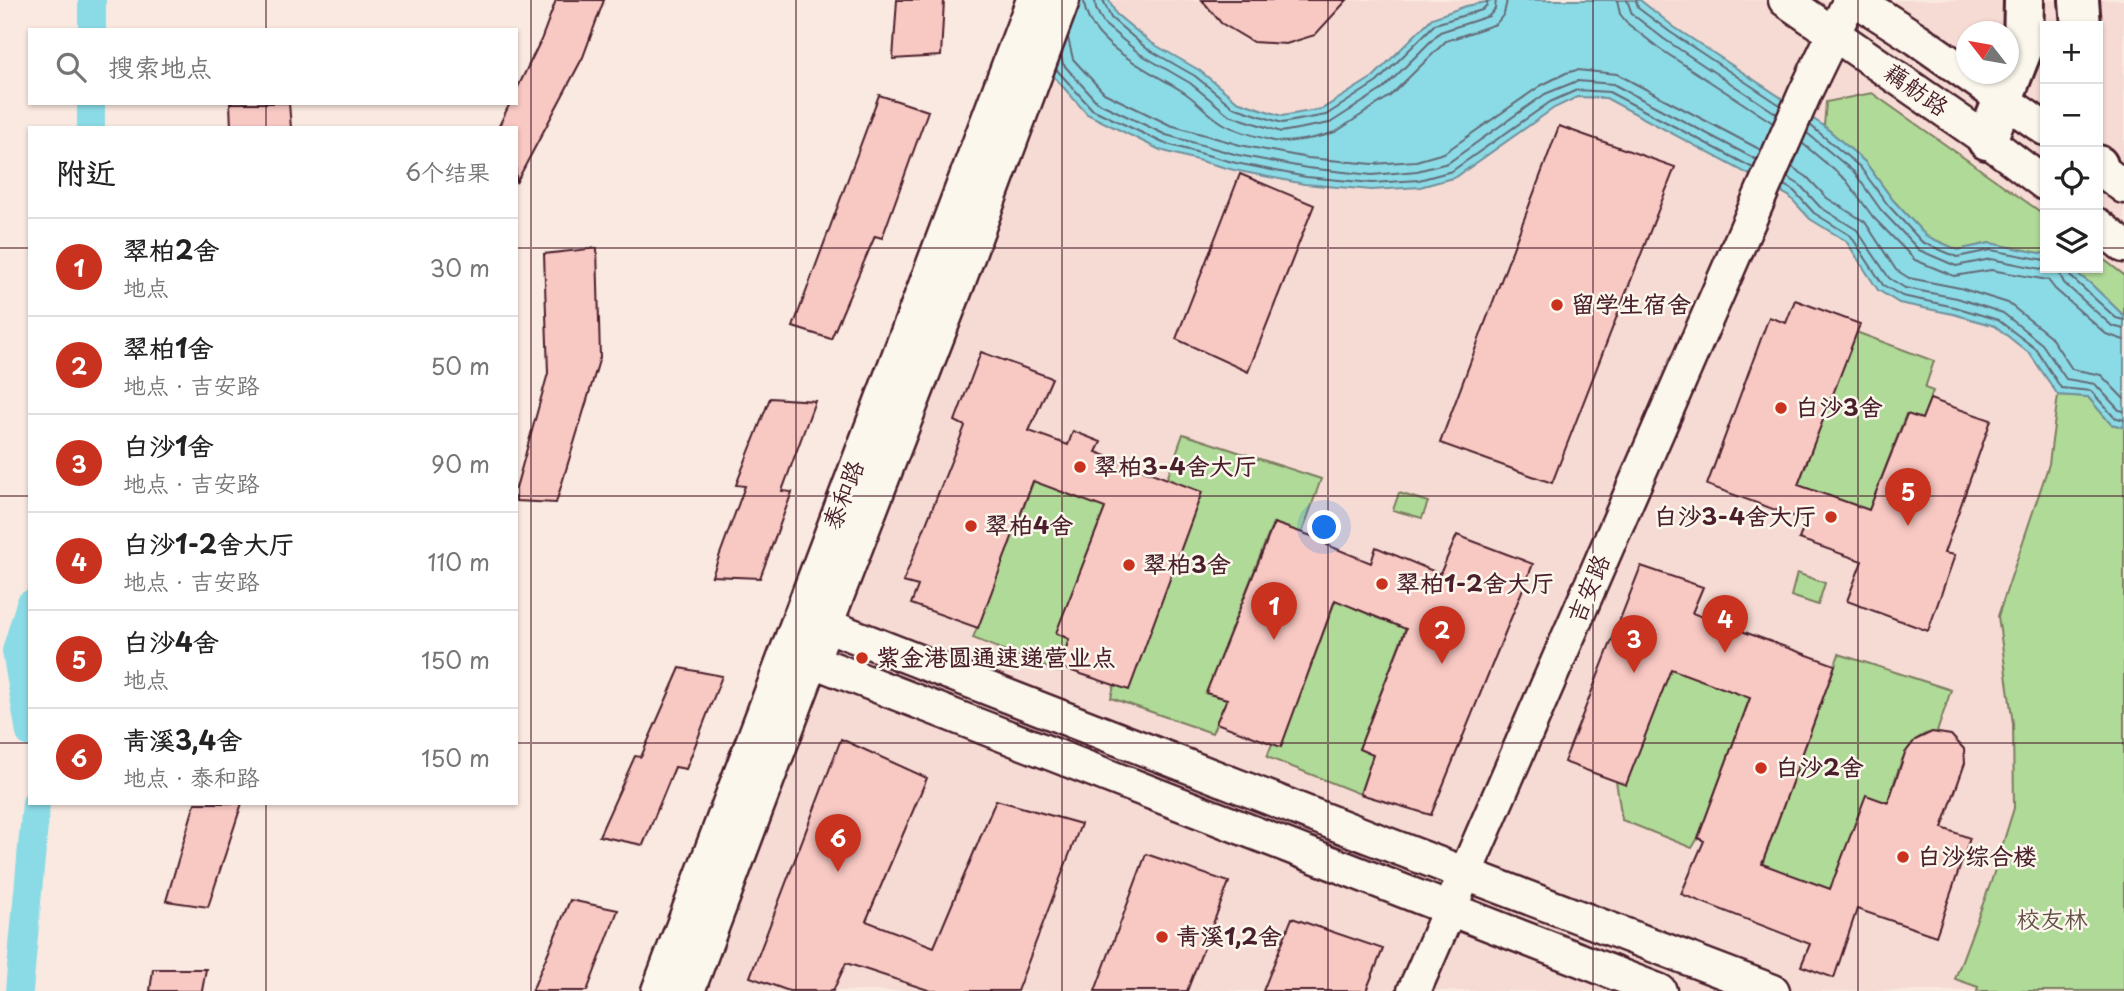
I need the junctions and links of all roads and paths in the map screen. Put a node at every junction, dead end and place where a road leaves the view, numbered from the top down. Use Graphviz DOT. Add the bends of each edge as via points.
graph roads {
  1 [pos="1033,0"];
  2 [pos="1063,0"];
  3 [pos="1785,0"];
  4 [pos="1850,0"];
  5 [pos="1856,0"];
  6 [pos="2024,0"];
  7 [pos="2079,0"];
  8 [pos="2081,21"];
  9 [pos="1833,33"];
  10 [pos="1023,64"];
  11 [pos="2003,99"];
  12 [pos="2040,125"];
  13 [pos="1987,140"];
  14 [pos="2103,171"];
  15 [pos="2040,180"];
  16 [pos="2124,187"];
  17 [pos="2103,229"];
  18 [pos="2124,246"];
  19 [pos="826,625"];
  20 [pos="813,661"];
  21 [pos="1465,873"];
  22 [pos="1449,909"];
  23 [pos="658,991"];
  24 [pos="688,991"];
  25 [pos="1414,991"];
  26 [pos="1660,991"];
  27 [pos="1773,991"];
  1 -- 10 [label="street, 泰和路"];
  2 -- 10 [label="street, 泰和路"];
  3 -- 9 [label="street, 藕舫路"];
  4 -- 9 [label="street, 吉安路"];
  5 -- 11 [label="street, 藕舫路"];
  6 -- 11 [label="street" via="2023,48"];
  7 -- 8 [label="street"];
  9 -- 13 [label="street, 藕舫路"];
  9 -- 21 [label="street, 吉安路"];
  10 -- 19 [label="street, 泰和路" via="958,284"];
  10 -- 23 [label="street, 泰和路"];
  11 -- 12 [label="street, 藕舫路"];
  11 -- 13 [label="street"];
  13 -- 15 [label="street, 藕舫路"];
  14 -- 16 [label="street"];
  17 -- 18 [label="street"];
  19 -- 20 [label="street, 泰和路"];
  19 -- 21 [label="street"];
  20 -- 22 [label="street"];
  20 -- 24 [label="street, 泰和路"];
  21 -- 22 [label="street, 吉安路"];
  21 -- 27 [label="street"];
  22 -- 25 [label="street, 吉安路"];
  22 -- 26 [label="street"];
}
